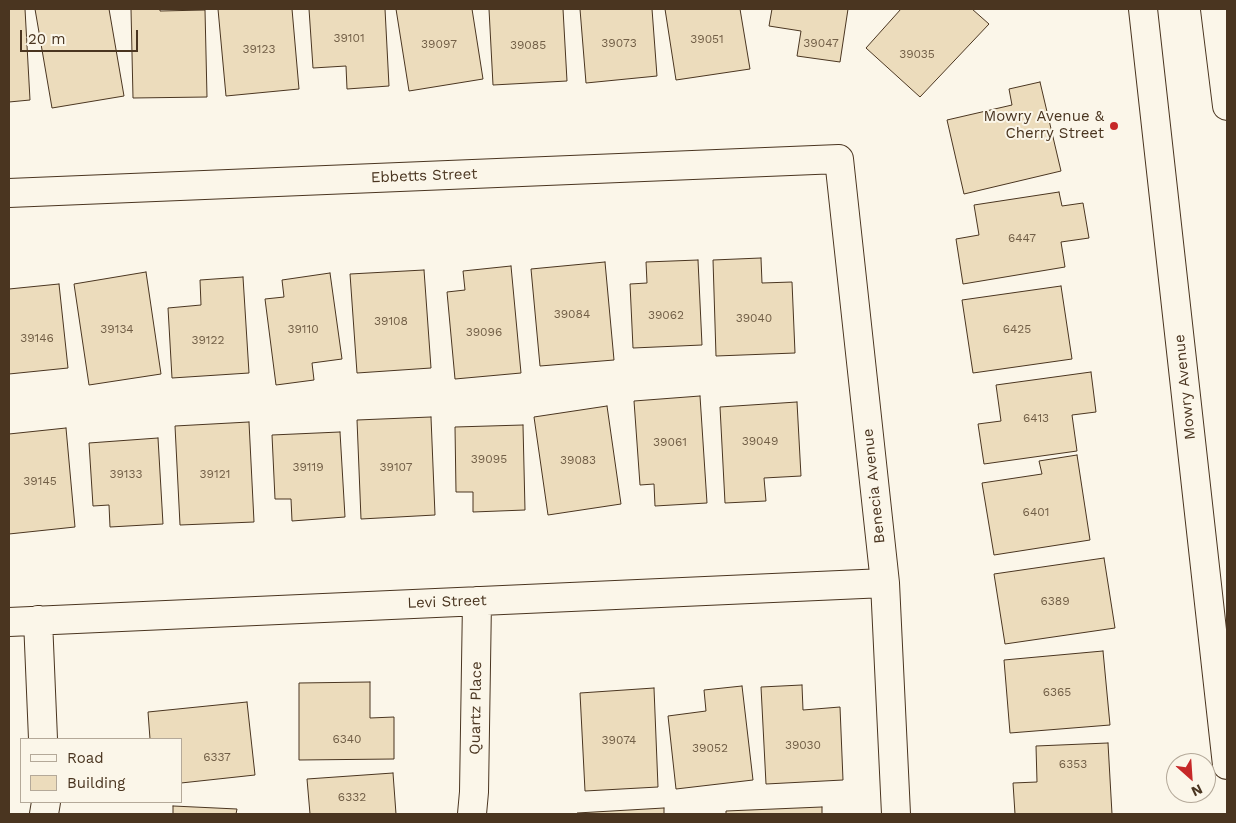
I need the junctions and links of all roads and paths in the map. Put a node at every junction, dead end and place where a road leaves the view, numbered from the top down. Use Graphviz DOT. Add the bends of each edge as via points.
graph roads {
  1 [pos="1142,9"];
  2 [pos="1215,9"];
  3 [pos="1227,106"];
  4 [pos="839,159"];
  5 [pos="9,192"];
  6 [pos="885,583"];
  7 [pos="477,601"];
  8 [pos="38,620"];
  9 [pos="9,622"];
  10 [pos="43,738"];
  11 [pos="1227,765"];
  12 [pos="472,814"];
  13 [pos="896,814"];
  1 -- 11 [label="street, Mowry Avenue"];
  2 -- 3 [label="street"];
  4 -- 5 [label="street, Ebbetts Street"];
  4 -- 6 [label="street, Benecia Avenue"];
  6 -- 7 [label="street, Levi Street"];
  6 -- 13 [label="street, Benecia Avenue"];
  7 -- 8 [label="street, Levi Street"];
  7 -- 12 [label="street, Quartz Place"];
  8 -- 9 [label="street, Levi Street"];
  8 -- 10 [label="street"];
}
